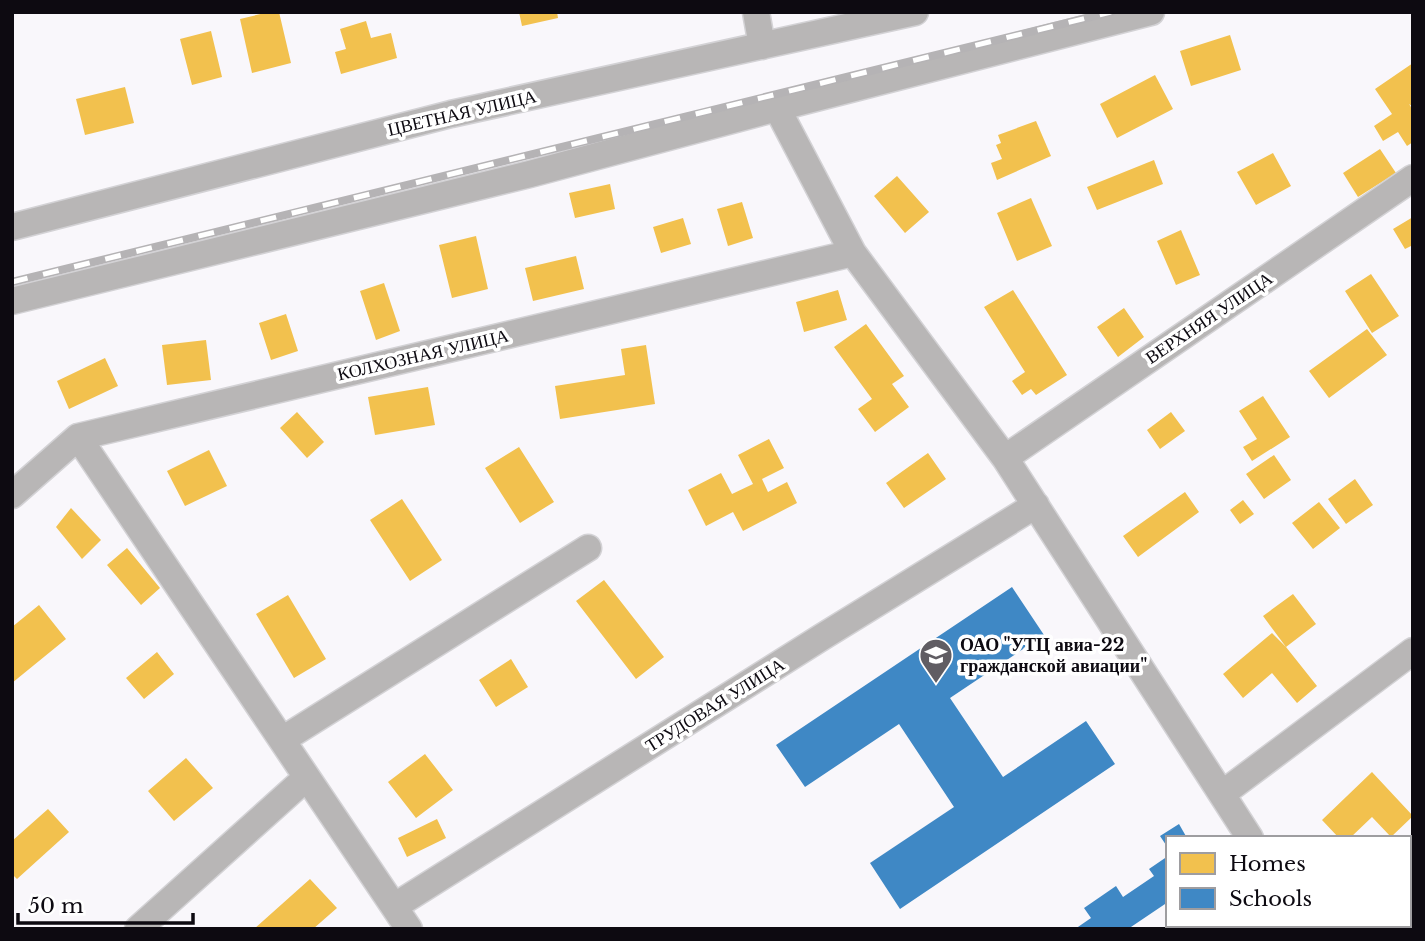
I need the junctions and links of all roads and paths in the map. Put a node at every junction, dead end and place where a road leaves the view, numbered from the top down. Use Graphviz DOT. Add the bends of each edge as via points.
graph roads {
  1 [pos="756,12"];
  2 [pos="915,12"];
  3 [pos="1151,12"];
  4 [pos="762,46"];
  5 [pos="777,108"];
  6 [pos="1413,178"];
  7 [pos="12,227"];
  8 [pos="853,253"];
  9 [pos="12,302"];
  10 [pos="78,437"];
  11 [pos="1005,458"];
  12 [pos="12,495"];
  13 [pos="1036,505"];
  14 [pos="588,548"];
  15 [pos="1413,651"];
  16 [pos="282,740"];
  17 [pos="306,778"];
  18 [pos="1222,794"];
  19 [pos="1249,836"];
  20 [pos="395,906"];
  21 [pos="138,929"];
  22 [pos="409,929"];
  1 -- 4 [label="street"];
  2 -- 4 [label="street, ЦВЕТНАЯ УЛИЦА"];
  3 -- 5 [label="street"];
  4 -- 7 [label="street, ЦВЕТНАЯ УЛИЦА" via="451,114"];
  5 -- 8 [label="street"];
  5 -- 9 [label="street"];
  6 -- 11 [label="street, ВЕРХНЯЯ УЛИЦА"];
  8 -- 10 [label="street, КОЛХОЗНАЯ УЛИЦА"];
  8 -- 11 [label="street"];
  10 -- 12 [label="street, КОЛХОЗНАЯ УЛИЦА"];
  10 -- 16 [label="street"];
  11 -- 13 [label="street"];
  13 -- 18 [label="street"];
  13 -- 20 [label="street, ТРУДОВАЯ УЛИЦА"];
  14 -- 16 [label="street"];
  15 -- 18 [label="street"];
  16 -- 17 [label="street"];
  17 -- 20 [label="street"];
  17 -- 21 [label="street"];
  18 -- 19 [label="street"];
  20 -- 22 [label="street"];
}
